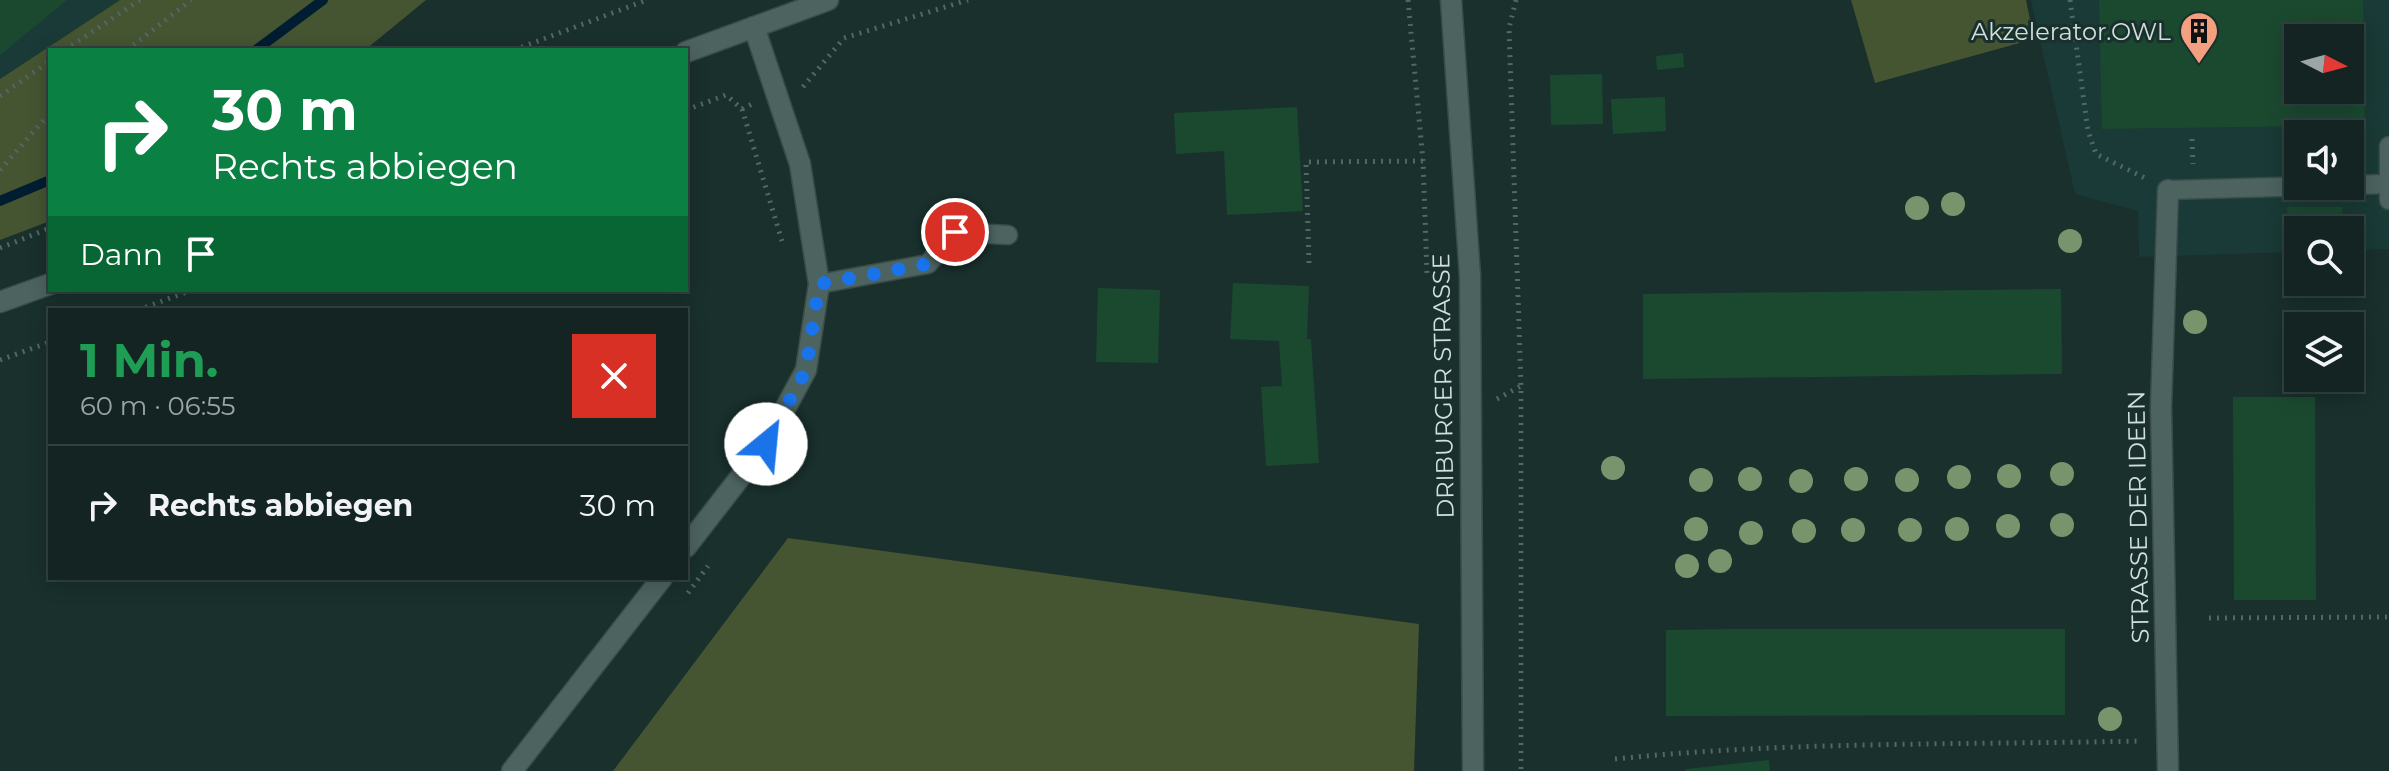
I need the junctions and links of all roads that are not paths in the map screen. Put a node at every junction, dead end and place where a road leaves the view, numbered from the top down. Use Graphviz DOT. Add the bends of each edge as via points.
graph roads {
  1 [pos="828,0"];
  2 [pos="1451,0"];
  3 [pos="754,27"];
  4 [pos="688,51"];
  5 [pos="2389,146"];
  6 [pos="2388,184"];
  7 [pos="2364,185"];
  8 [pos="2284,187"];
  9 [pos="2168,190"];
  10 [pos="2389,200"];
  11 [pos="1008,235"];
  12 [pos="819,284"];
  13 [pos="48,285"];
  14 [pos="0,302"];
  15 [pos="688,544"];
  16 [pos="660,580"];
  17 [pos="512,771"];
  18 [pos="1473,771"];
  19 [pos="2168,771"];
  1 -- 3 [label="street"];
  2 -- 18 [label="street, DRIBURGER STRASSE" via="1470,276"];
  3 -- 4 [label="street"];
  3 -- 12 [label="street" via="800,164"];
  5 -- 6 [label="lane"];
  6 -- 7 [label="lane"];
  6 -- 10 [label="lane"];
  8 -- 9 [label="lane"];
  9 -- 19 [label="street, STRASSE DER IDEEN" via="2161,407"];
  11 -- 12 [label="lane" via="955,232 928,264"];
  12 -- 15 [label="street" via="806,370 766,444"];
  13 -- 14 [label="street"];
  16 -- 17 [label="street"];
}
